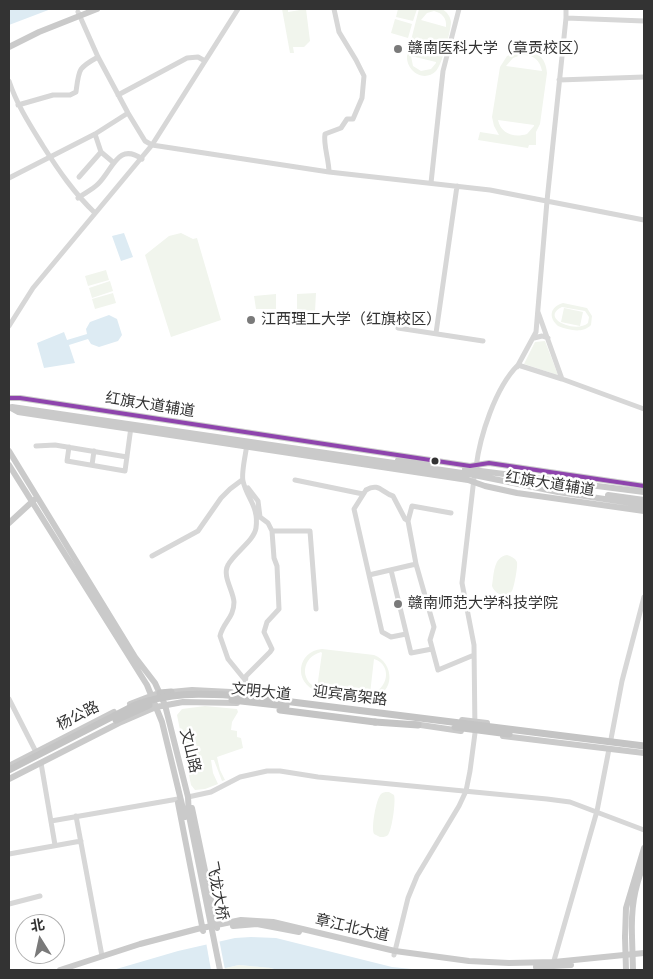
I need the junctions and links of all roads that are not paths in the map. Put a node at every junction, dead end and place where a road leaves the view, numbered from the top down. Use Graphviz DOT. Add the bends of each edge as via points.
graph roads {
  1 [pos="86,9"];
  2 [pos="97,9"];
  3 [pos="238,9"];
  4 [pos="334,9"];
  5 [pos="460,9"];
  6 [pos="566,9"];
  7 [pos="79,14"];
  8 [pos="566,18"];
  9 [pos="644,21"];
  10 [pos="9,43"];
  11 [pos="9,47"];
  12 [pos="98,57"];
  13 [pos="205,61"];
  14 [pos="644,77"];
  15 [pos="559,80"];
  16 [pos="9,81"];
  17 [pos="118,95"];
  18 [pos="18,105"];
  19 [pos="128,113"];
  20 [pos="95,134"];
  21 [pos="152,145"];
  22 [pos="101,152"];
  23 [pos="50,157"];
  24 [pos="142,160"];
  25 [pos="114,163"];
  26 [pos="329,172"];
  27 [pos="79,176"];
  28 [pos="9,178"];
  29 [pos="431,183"];
  30 [pos="457,186"];
  31 [pos="78,198"];
  32 [pos="547,201"];
  33 [pos="95,214"];
  34 [pos="644,220"];
  35 [pos="536,309"];
  36 [pos="9,326"];
  37 [pos="398,328"];
  38 [pos="436,334"];
  39 [pos="534,338"];
  40 [pos="548,338"];
  41 [pos="483,341"];
  42 [pos="518,365"];
  43 [pos="562,379"];
  44 [pos="9,399"];
  45 [pos="9,406"];
  46 [pos="644,409"];
  47 [pos="132,427"];
  48 [pos="247,444"];
  49 [pos="36,446"];
  50 [pos="69,447"];
  51 [pos="9,451"];
  52 [pos="94,451"];
  53 [pos="127,457"];
  54 [pos="9,465"];
  55 [pos="92,465"];
  56 [pos="476,473"];
  57 [pos="242,480"];
  58 [pos="295,480"];
  59 [pos="644,486"];
  60 [pos="537,487"];
  61 [pos="363,494"];
  62 [pos="644,494"];
  63 [pos="33,497"];
  64 [pos="644,500"];
  65 [pos="644,505"];
  66 [pos="644,511"];
  67 [pos="451,513"];
  68 [pos="9,517"];
  69 [pos="408,521"];
  70 [pos="9,523"];
  71 [pos="272,531"];
  72 [pos="152,556"];
  73 [pos="416,564"];
  74 [pos="391,570"];
  75 [pos="369,575"];
  76 [pos="644,597"];
  77 [pos="316,609"];
  78 [pos="406,634"];
  79 [pos="432,649"];
  80 [pos="474,655"];
  81 [pos="245,680"];
  82 [pos="171,692"];
  83 [pos="160,693"];
  84 [pos="244,694"];
  85 [pos="152,696"];
  86 [pos="216,698"];
  87 [pos="9,699"];
  88 [pos="165,705"];
  89 [pos="156,707"];
  90 [pos="472,723"];
  91 [pos="418,725"];
  92 [pos="475,733"];
  93 [pos="596,737"];
  94 [pos="611,739"];
  95 [pos="644,744"];
  96 [pos="609,749"];
  97 [pos="36,752"];
  98 [pos="644,752"];
  99 [pos="41,763"];
  100 [pos="9,766"];
  101 [pos="9,770"];
  102 [pos="9,775"];
  103 [pos="9,779"];
  104 [pos="178,787"];
  105 [pos="466,791"];
  106 [pos="188,797"];
  107 [pos="178,799"];
  108 [pos="597,811"];
  109 [pos="76,816"];
  110 [pos="188,816"];
  111 [pos="51,821"];
  112 [pos="644,830"];
  113 [pos="81,841"];
  114 [pos="54,845"];
  115 [pos="644,848"];
  116 [pos="9,854"];
  117 [pos="644,863"];
  118 [pos="40,896"];
  119 [pos="9,904"];
  120 [pos="213,910"];
  121 [pos="200,914"];
  122 [pos="234,921"];
  123 [pos="216,927"];
  124 [pos="203,929"];
  125 [pos="184,932"];
  126 [pos="628,937"];
  127 [pos="395,953"];
  128 [pos="644,955"];
  129 [pos="102,956"];
  130 [pos="553,965"];
  131 [pos="60,970"];
  132 [pos="72,970"];
  133 [pos="216,970"];
  134 [pos="220,970"];
  135 [pos="626,970"];
  136 [pos="633,970"];
  1 -- 7 [label="main road"];
  2 -- 7 [label="main road"];
  3 -- 13 [label="street"];
  4 -- 26 [label="street" via="342,40 364,76 362,98 353,119 347,119 341,128 325,134"];
  5 -- 29 [label="street" via="443,71"];
  6 -- 8 [label="street"];
  7 -- 10 [label="main road"];
  7 -- 11 [label="main road"];
  7 -- 12 [label="street"];
  8 -- 9 [label="street"];
  8 -- 15 [label="street"];
  12 -- 17 [label="street"];
  12 -- 18 [label="street" via="80,70 76,92"];
  13 -- 17 [label="street" via="198,57 187,58"];
  13 -- 21 [label="street"];
  14 -- 15 [label="street"];
  15 -- 32 [label="street"];
  16 -- 18 [label="street"];
  17 -- 19 [label="street"];
  18 -- 23 [label="street"];
  19 -- 20 [label="street"];
  19 -- 21 [label="street"];
  20 -- 22 [label="street"];
  20 -- 23 [label="street"];
  21 -- 24 [label="street"];
  21 -- 26 [label="street"];
  22 -- 25 [label="street"];
  22 -- 27 [label="street"];
  23 -- 28 [label="street"];
  23 -- 31 [label="street"];
  24 -- 25 [label="street" via="133,153 126,153"];
  24 -- 33 [label="street"];
  25 -- 31 [label="street" via="98,184"];
  26 -- 29 [label="street"];
  29 -- 30 [label="street"];
  30 -- 32 [label="street"];
  30 -- 38 [label="street"];
  31 -- 33 [label="street"];
  32 -- 34 [label="street"];
  32 -- 35 [label="street"];
  33 -- 36 [label="street" via="32,288"];
  35 -- 39 [label="street"];
  35 -- 40 [label="street"];
  37 -- 38 [label="street"];
  38 -- 41 [label="street"];
  39 -- 40 [label="street"];
  39 -- 42 [label="street"];
  40 -- 43 [label="street"];
  42 -- 43 [label="street"];
  42 -- 56 [label="street" via="484,434"];
  43 -- 46 [label="street"];
  44 -- 56 [label="main road"];
  45 -- 47 [label="main road"];
  47 -- 48 [label="main road"];
  47 -- 53 [label="street"];
  48 -- 56 [label="main road"];
  48 -- 57 [label="street"];
  49 -- 50 [label="street"];
  50 -- 52 [label="street"];
  50 -- 55 [label="street" via="67,461"];
  51 -- 63 [label="main road"];
  52 -- 53 [label="street"];
  52 -- 55 [label="street"];
  53 -- 55 [label="street" via="125,471"];
  54 -- 63 [label="main road"];
  56 -- 59 [label="main road, 红旗大道辅道" via="489,463"];
  56 -- 60 [label="main road"];
  56 -- 62 [label="main road"];
  56 -- 66 [label="main road, 红旗大道辅道" via="517,493"];
  56 -- 80 [label="street" via="462,587"];
  57 -- 71 [label="street" via="258,501 260,516"];
  57 -- 72 [label="street" via="221,498 198,531"];
  57 -- 81 [label="street" via="254,506 256,527 253,536 228,565 227,575 234,602 231,617 220,636 228,659"];
  58 -- 61 [label="street"];
  60 -- 64 [label="main road"];
  60 -- 65 [label="main road"];
  61 -- 69 [label="street" via="370,488 381,488 393,496"];
  61 -- 75 [label="street" via="354,510"];
  63 -- 68 [label="main road"];
  63 -- 70 [label="main road"];
  63 -- 83 [label="main road"];
  63 -- 85 [label="main road"];
  67 -- 69 [label="street" via="412,506"];
  69 -- 73 [label="street"];
  71 -- 77 [label="street" via="310,531"];
  71 -- 81 [label="street" via="279,609 267,622 264,632 272,649"];
  73 -- 74 [label="street"];
  73 -- 79 [label="street" via="434,627 430,637"];
  74 -- 75 [label="street"];
  74 -- 78 [label="street"];
  75 -- 78 [label="street" via="382,632 391,637"];
  76 -- 94 [label="street"];
  78 -- 79 [label="street" via="411,653"];
  79 -- 80 [label="street" via="438,670"];
  80 -- 90 [label="street"];
  81 -- 84 [label="street"];
  82 -- 83 [label="highway, 文明大道"];
  82 -- 84 [label="main road, 文明大道"];
  83 -- 85 [label="main road, 杨公路"];
  83 -- 88 [label="main road, 文山路"];
  84 -- 90 [label="main road, 文明大道"];
  85 -- 89 [label="main road"];
  85 -- 97 [label="main road, 杨公路"];
  86 -- 91 [label="highway, bridge" via="375,722"];
  86 -- 98 [label="highway, 迎宾高架路, bridge"];
  86 -- 102 [label="highway, 迎宾高架路, bridge" via="173,699 150,705"];
  87 -- 97 [label="street"];
  88 -- 89 [label="main road, 文明大道"];
  88 -- 91 [label="main road, 文明大道" via="193,701 243,703"];
  88 -- 106 [label="main road, 文山路"];
  89 -- 99 [label="main road, 杨公路"];
  89 -- 104 [label="main road, 文山路"];
  90 -- 92 [label="street"];
  90 -- 93 [label="highway, bridge"];
  90 -- 95 [label="highway, 迎宾高架路, bridge"];
  90 -- 101 [label="highway, 迎宾高架路, bridge" via="244,696 172,695 135,705"];
  91 -- 92 [label="main road, 文明大道"];
  92 -- 96 [label="main road, 文明大道"];
  92 -- 105 [label="street"];
  93 -- 94 [label="main road"];
  94 -- 95 [label="main road"];
  96 -- 98 [label="main road, 文明大道"];
  96 -- 108 [label="street"];
  97 -- 100 [label="main road, 杨公路"];
  99 -- 103 [label="main road, 杨公路"];
  99 -- 111 [label="street"];
  104 -- 107 [label="main road"];
  104 -- 110 [label="main road, 文山路"];
  105 -- 106 [label="street" via="268,771 240,777 211,792"];
  105 -- 108 [label="street" via="547,798"];
  105 -- 127 [label="street" via="417,876 408,898"];
  106 -- 110 [label="main road, 文山路"];
  106 -- 120 [label="main road"];
  107 -- 109 [label="street"];
  107 -- 121 [label="main road"];
  108 -- 112 [label="street"];
  108 -- 130 [label="street"];
  109 -- 111 [label="street"];
  109 -- 113 [label="street"];
  110 -- 133 [label="main road, 飞龙大桥, bridge"];
  110 -- 134 [label="main road, 飞龙大桥, bridge"];
  111 -- 114 [label="street"];
  113 -- 114 [label="street"];
  113 -- 129 [label="street"];
  114 -- 116 [label="street"];
  115 -- 126 [label="main road" via="626,908"];
  117 -- 126 [label="main road" via="635,887"];
  118 -- 119 [label="street"];
  120 -- 122 [label="main road" via="221,918"];
  120 -- 123 [label="main road"];
  121 -- 124 [label="main road"];
  121 -- 125 [label="main road" via="194,926"];
  122 -- 123 [label="main road, 章江北大道"];
  122 -- 127 [label="main road, 章江北大道" via="273,922"];
  123 -- 124 [label="main road, 章江北大道"];
  123 -- 127 [label="main road, 章江北大道" via="263,925"];
  124 -- 125 [label="main road, 章江北大道"];
  124 -- 132 [label="main road, 章江北大道"];
  125 -- 129 [label="main road, 章江北大道"];
  126 -- 135 [label="main road, bridge"];
  126 -- 136 [label="main road, bridge"];
  127 -- 130 [label="main road, 章江北大道"];
  128 -- 130 [label="main road, 章江北大道"];
  129 -- 131 [label="main road, 章江北大道"];
}
